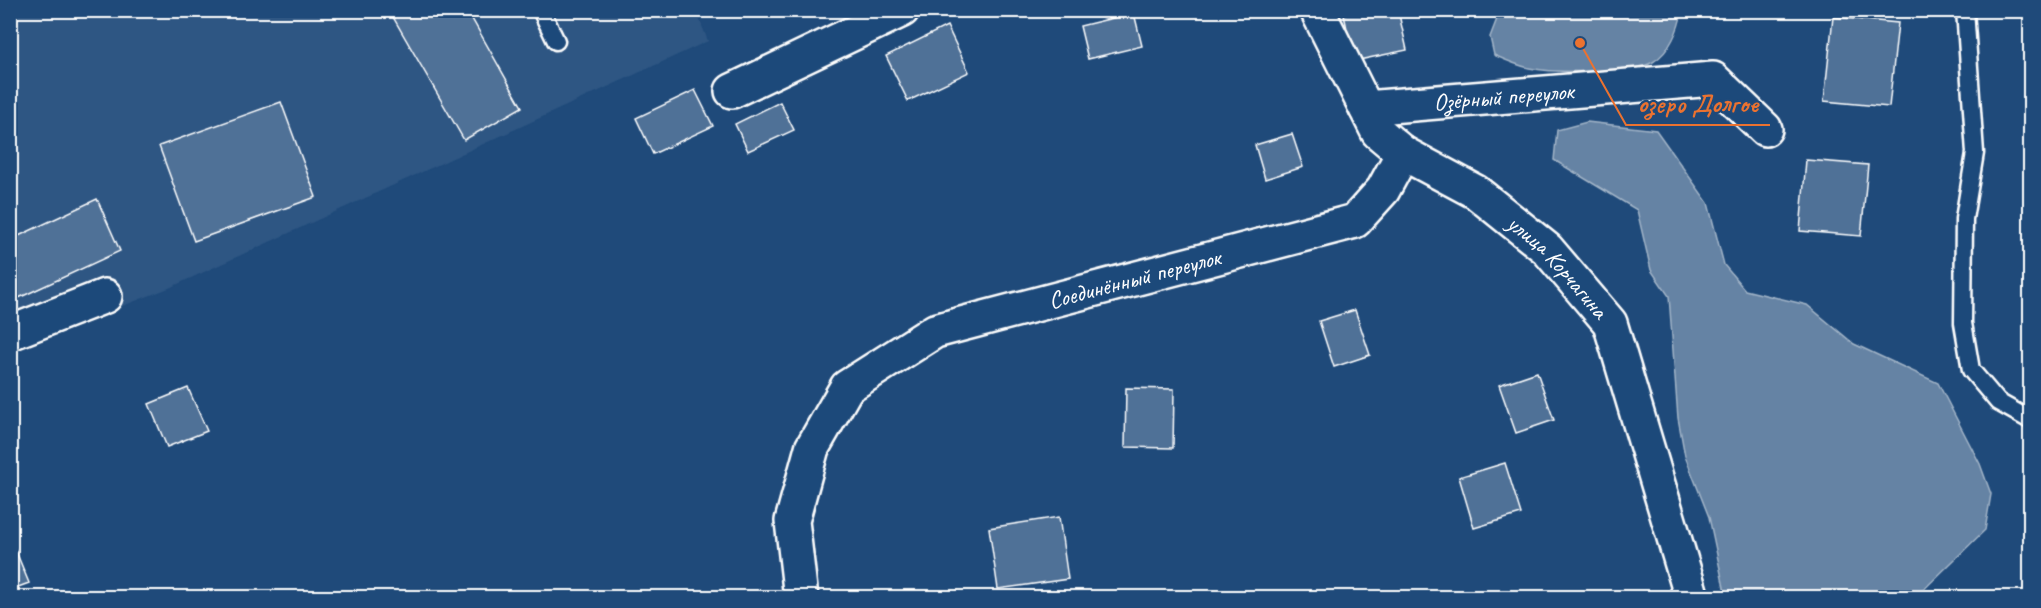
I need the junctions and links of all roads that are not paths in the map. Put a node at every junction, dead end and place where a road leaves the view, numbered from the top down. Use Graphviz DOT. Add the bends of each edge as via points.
graph roads {
  1 [pos="541,10"];
  2 [pos="902,10"];
  3 [pos="1317,10"];
  4 [pos="1965,10"];
  5 [pos="556,41"];
  6 [pos="732,91"];
  7 [pos="1366,108"];
  8 [pos="1765,129"];
  9 [pos="1402,153"];
  10 [pos="105,296"];
  11 [pos="10,333"];
  12 [pos="2031,420"];
  13 [pos="801,597"];
  14 [pos="1692,597"];
  1 -- 5 [label="lane"];
  2 -- 6 [label="street"];
  3 -- 7 [label="street, улица Корчагина"];
  4 -- 12 [label="lane" via="1975,153 1964,219 1963,323 1971,370 1998,402"];
  7 -- 8 [label="street, Озёрный переулок" via="1713,78"];
  7 -- 9 [label="street, улица Корчагина" via="1378,132"];
  9 -- 13 [label="street, Соединённый переулок" via="1383,190 1355,220 935,331 847,387 812,448 792,521"];
  9 -- 14 [label="street, улица Корчагина" via="1476,192 1547,249 1610,323"];
  10 -- 11 [label="street"];
}
